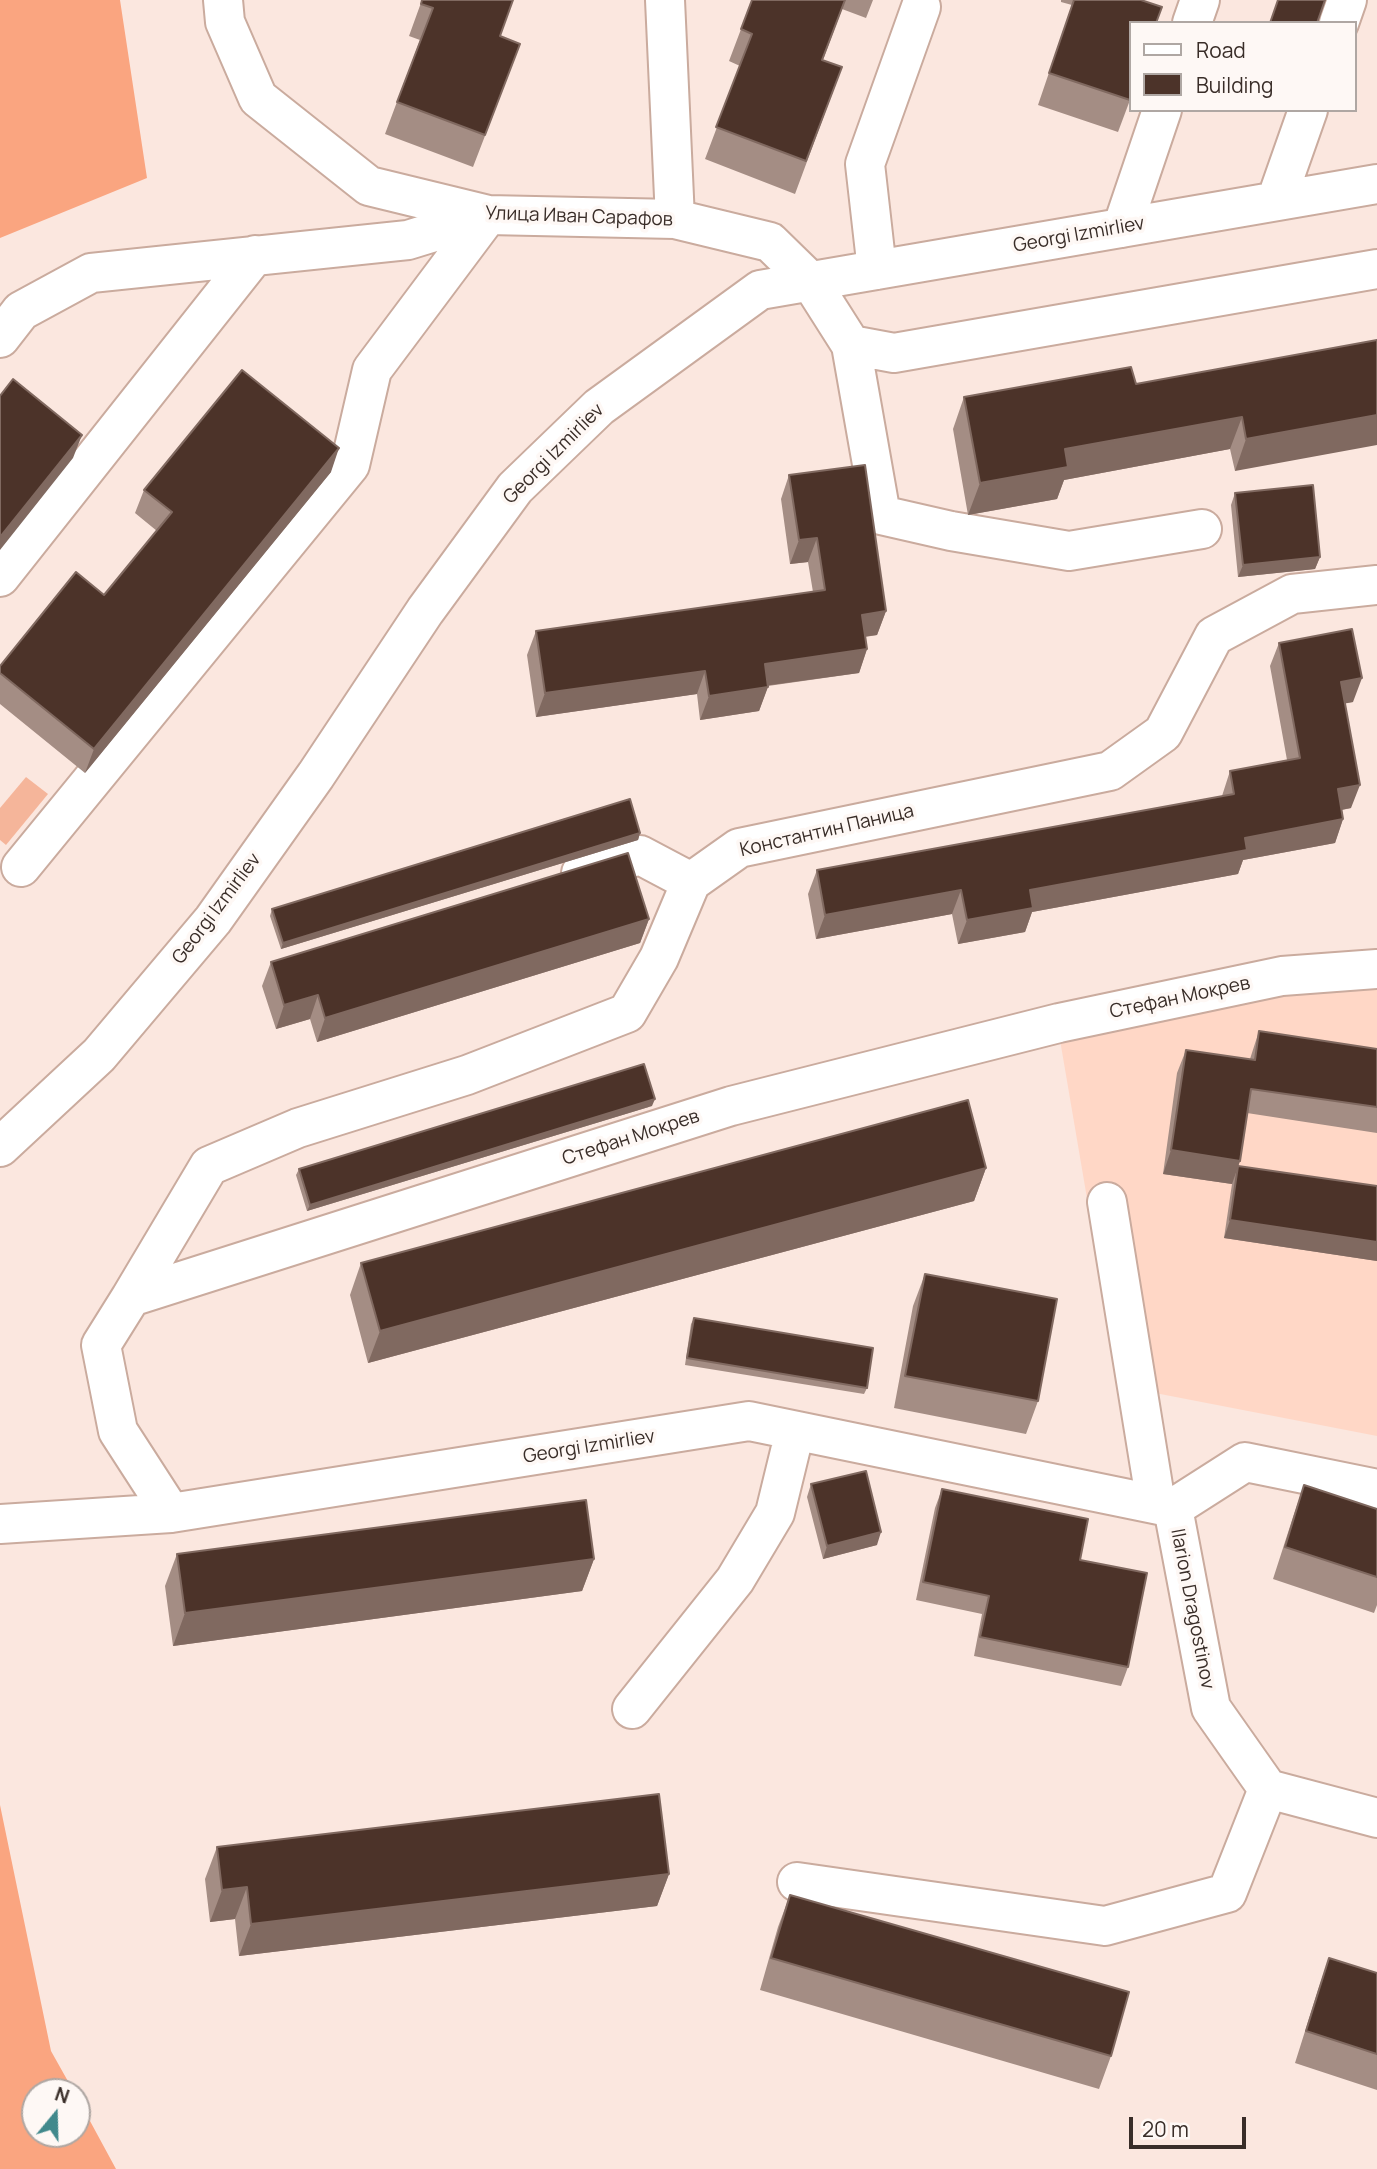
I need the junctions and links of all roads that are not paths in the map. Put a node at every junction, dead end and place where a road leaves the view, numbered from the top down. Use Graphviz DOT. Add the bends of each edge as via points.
graph roads {
  1 [pos="223,0"];
  2 [pos="665,0"];
  3 [pos="1200,0"];
  4 [pos="1347,0"];
  5 [pos="921,7"];
  6 [pos="1193,21"];
  7 [pos="1340,21"];
  8 [pos="1161,112"];
  9 [pos="1307,112"];
  10 [pos="1377,184"];
  11 [pos="1276,201"];
  12 [pos="488,215"];
  13 [pos="675,219"];
  14 [pos="1122,228"];
  15 [pos="255,255"];
  16 [pos="1377,269"];
  17 [pos="877,270"];
  18 [pos="811,282"];
  19 [pos="0,338"];
  20 [pos="851,345"];
  21 [pos="1202,529"];
  22 [pos="0,577"];
  23 [pos="1377,585"];
  24 [pos="21,867"];
  25 [pos="691,882"];
  26 [pos="548,883"];
  27 [pos="1377,969"];
  28 [pos="0,1147"];
  29 [pos="1107,1202"];
  30 [pos="131,1297"];
  31 [pos="795,1431"];
  32 [pos="1377,1489"];
  33 [pos="1165,1506"];
  34 [pos="171,1513"];
  35 [pos="0,1524"];
  36 [pos="632,1709"];
  37 [pos="1268,1789"];
  38 [pos="1377,1818"];
  39 [pos="797,1882"];
  1 -- 12 [label="street, Улица Иван Сарафов" via="225,22 258,97 268,106 369,186"];
  2 -- 13 [label="street"];
  3 -- 6 [label="street"];
  4 -- 7 [label="street"];
  5 -- 17 [label="street" via="865,164"];
  8 -- 14 [label="street"];
  9 -- 11 [label="street"];
  10 -- 11 [label="street, Georgi Izmirliev"];
  11 -- 14 [label="street, Georgi Izmirliev"];
  12 -- 13 [label="street, Улица Иван Сарафов"];
  12 -- 15 [label="street" via="408,240"];
  12 -- 24 [label="street" via="372,370 350,464"];
  13 -- 18 [label="street, Улица Иван Сарафов" via="770,242"];
  14 -- 17 [label="street, Georgi Izmirliev"];
  15 -- 19 [label="street" via="91,273 21,311"];
  15 -- 22 [label="street"];
  16 -- 20 [label="street" via="894,353"];
  17 -- 18 [label="street, Georgi Izmirliev"];
  18 -- 20 [label="street, Улица Иван Сарафов"];
  18 -- 28 [label="street, Georgi Izmirliev" via="760,290 599,407 515,488 213,920 99,1055"];
  20 -- 21 [label="street" via="881,515 1069,551"];
  23 -- 25 [label="street, Константин Паница" via="1292,594 1214,636 1163,733 1110,771 739,848"];
  25 -- 26 [label="street" via="640,855"];
  25 -- 30 [label="street" via="659,958 627,1013 467,1075 298,1128 209,1166"];
  27 -- 30 [label="street, Стефан Мокрев" via="1282,976 1072,1020 731,1106"];
  29 -- 33 [label="street, Ilarion Dragostinov"];
  30 -- 34 [label="street" via="101,1345 118,1431"];
  31 -- 33 [label="street, Georgi Izmirliev"];
  31 -- 34 [label="street, Georgi Izmirliev" via="749,1421"];
  31 -- 36 [label="street" via="775,1513 735,1580"];
  32 -- 33 [label="street" via="1245,1462"];
  33 -- 37 [label="street, Ilarion Dragostinov" via="1211,1708"];
  34 -- 35 [label="street, Georgi Izmirliev"];
  37 -- 38 [label="street"];
  37 -- 39 [label="street" via="1227,1893 1105,1926"];
}
